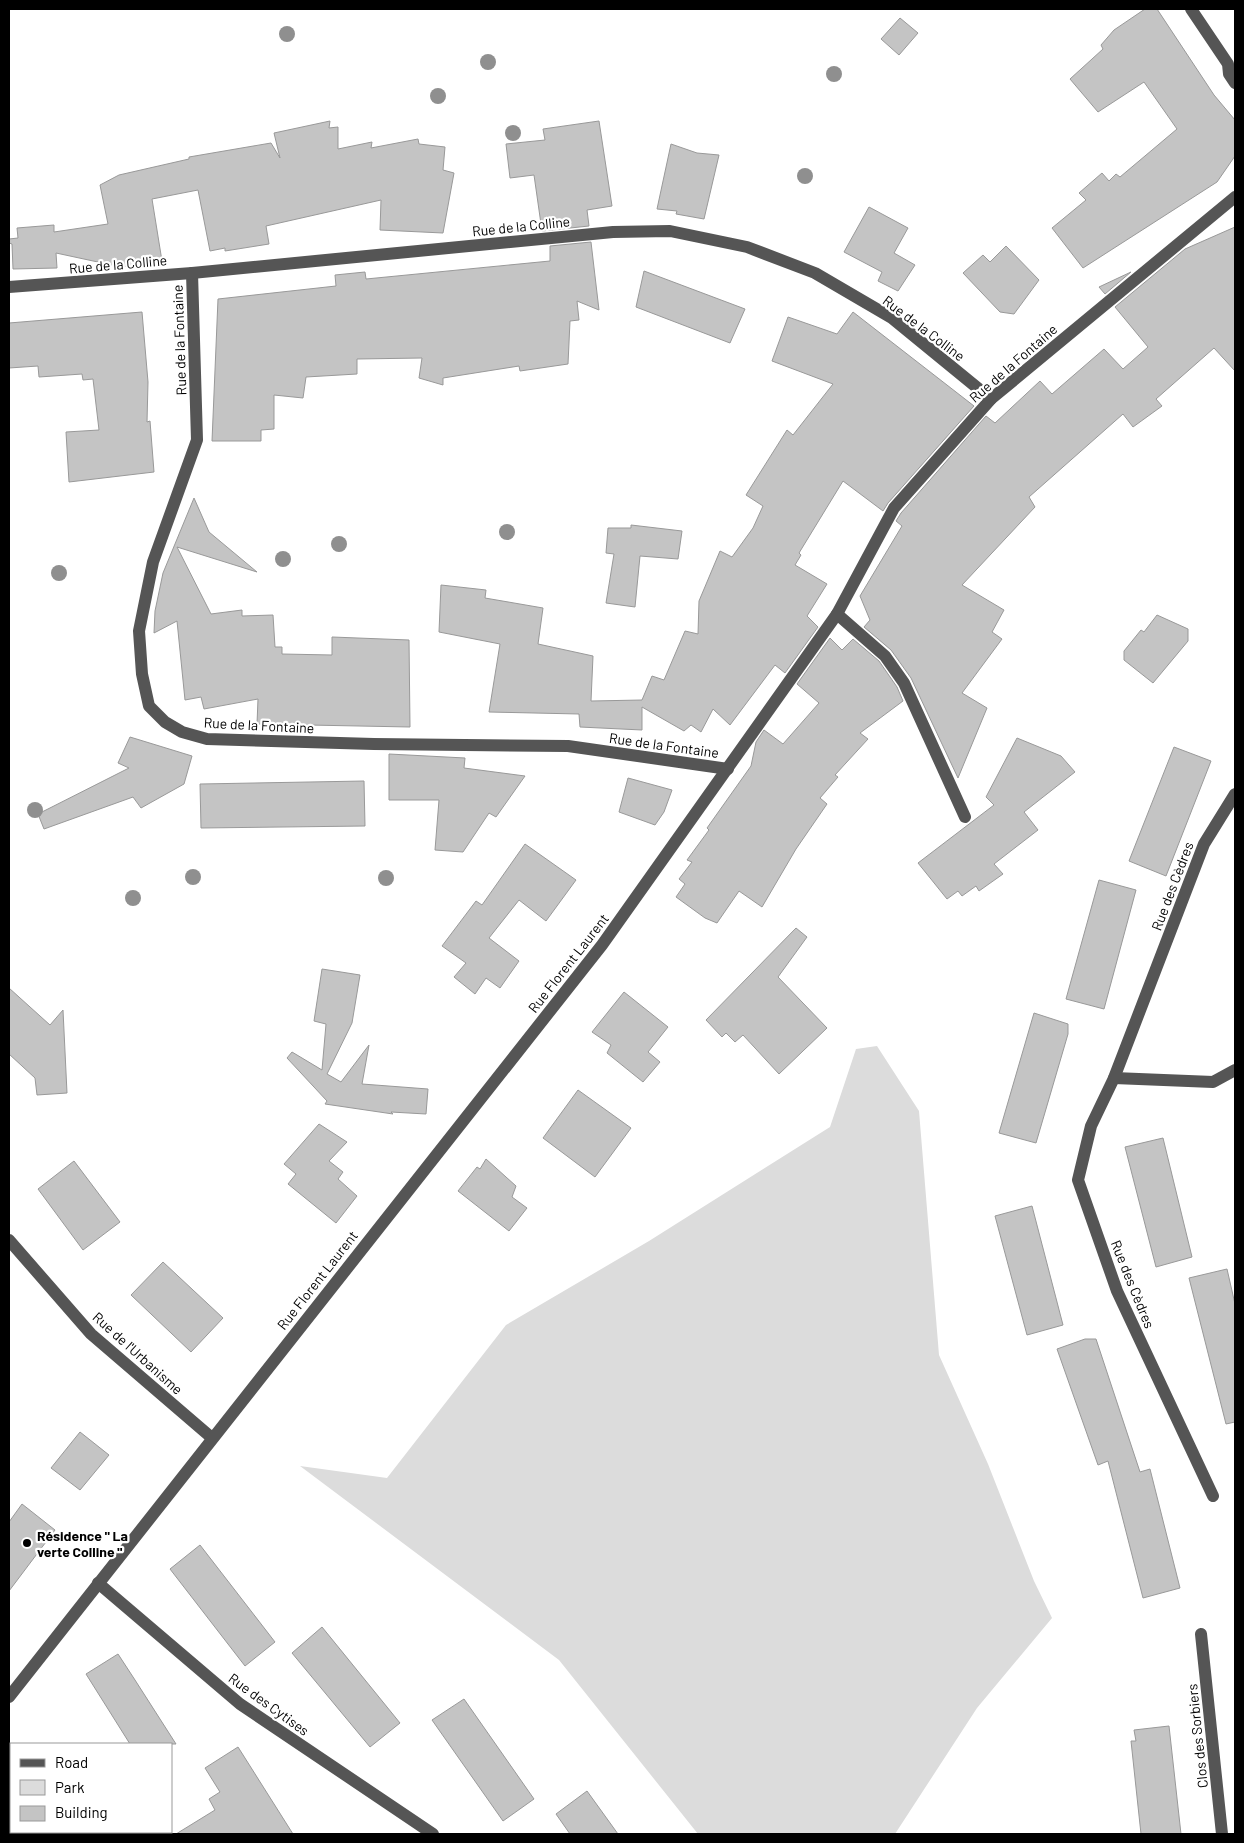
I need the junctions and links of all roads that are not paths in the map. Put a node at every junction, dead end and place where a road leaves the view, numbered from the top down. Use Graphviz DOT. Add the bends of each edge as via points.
graph roads {
  1 [pos="1197,11"];
  2 [pos="1235,83"];
  3 [pos="1235,197"];
  4 [pos="192,273"];
  5 [pos="9,287"];
  6 [pos="991,399"];
  7 [pos="838,614"];
  8 [pos="728,769"];
  9 [pos="1235,794"];
  10 [pos="964,816"];
  11 [pos="647,881"];
  12 [pos="1235,1070"];
  13 [pos="1114,1078"];
  14 [pos="9,1240"];
  15 [pos="212,1438"];
  16 [pos="1213,1496"];
  17 [pos="98,1583"];
  18 [pos="1201,1634"];
  19 [pos="9,1697"];
  20 [pos="434,1834"];
  21 [pos="1222,1834"];
  1 -- 2 [label="street" via="1228,64 1229,74"];
  3 -- 6 [label="street, Rue de la Fontaine"];
  4 -- 5 [label="street, Rue de la Colline"];
  4 -- 6 [label="street, Rue de la Colline" via="613,232 670,231 747,247 815,273 892,318"];
  4 -- 8 [label="street, Rue de la Fontaine" via="197,440 153,562 139,631 142,674 149,706 165,722 182,732 207,739 568,746"];
  6 -- 7 [label="street, Rue de la Fontaine" via="894,508"];
  7 -- 8 [label="street, Rue de la Fontaine"];
  7 -- 10 [label="street" via="885,656 904,683"];
  8 -- 11 [label="street, Rue de la Fontaine"];
  9 -- 13 [label="street, Rue des Cèdres" via="1204,844"];
  11 -- 15 [label="street, Rue Florent Laurent" via="602,945"];
  12 -- 13 [label="street" via="1213,1082"];
  13 -- 16 [label="street, Rue des Cèdres" via="1091,1126 1078,1180 1117,1291"];
  14 -- 15 [label="street, Rue de l'Urbanisme" via="91,1334"];
  15 -- 17 [label="street, Rue Florent Laurent"];
  17 -- 19 [label="street, Rue Florent Laurent"];
  17 -- 20 [label="street, Rue des Cytises" via="240,1704"];
  18 -- 21 [label="street, Clos des Sorbiers"];
}
